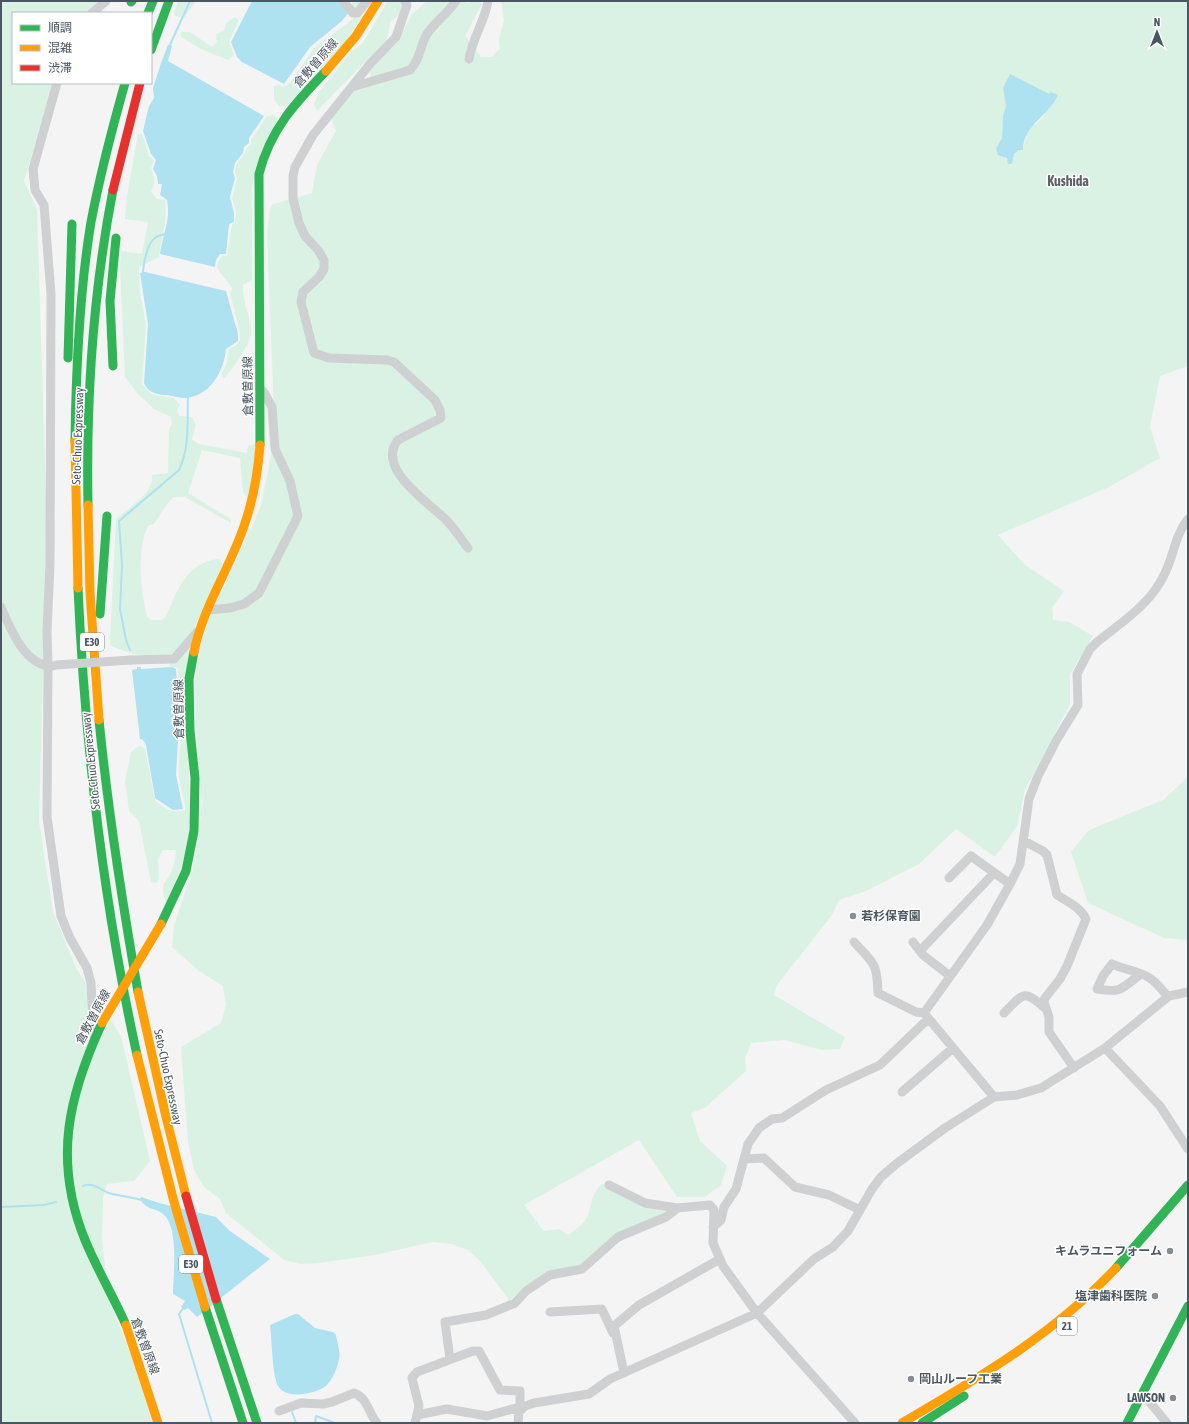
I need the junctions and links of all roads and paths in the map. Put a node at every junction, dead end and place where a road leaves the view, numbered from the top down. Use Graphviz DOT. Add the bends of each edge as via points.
graph roads {
  1 [pos="106,1"];
  2 [pos="153,1"];
  3 [pos="169,1"];
  4 [pos="343,1"];
  5 [pos="367,1"];
  6 [pos="378,1"];
  7 [pos="405,1"];
  8 [pos="456,1"];
  9 [pos="488,1"];
  10 [pos="93,12"];
  11 [pos="148,12"];
  12 [pos="152,47"];
  13 [pos="469,59"];
  14 [pos="57,84"];
  15 [pos="125,84"];
  16 [pos="140,84"];
  17 [pos="352,88"];
  18 [pos="130,117"];
  19 [pos="119,212"];
  20 [pos="72,224"];
  21 [pos="117,227"];
  22 [pos="113,366"];
  23 [pos="260,388"];
  24 [pos="75,493"];
  25 [pos="107,516"];
  26 [pos="1188,519"];
  27 [pos="468,548"];
  28 [pos="1,607"];
  29 [pos="208,610"];
  30 [pos="198,631"];
  31 [pos="52,666"];
  32 [pos="95,692"];
  33 [pos="1024,841"];
  34 [pos="994,873"];
  35 [pos="949,878"];
  36 [pos="1010,884"];
  37 [pos="854,942"];
  38 [pos="913,942"];
  39 [pos="920,951"];
  40 [pos="1141,974"];
  41 [pos="950,976"];
  42 [pos="1188,992"];
  43 [pos="1168,997"];
  44 [pos="1046,1008"];
  45 [pos="1004,1013"];
  46 [pos="926,1016"];
  47 [pos="94,1039"];
  48 [pos="953,1048"];
  49 [pos="1105,1048"];
  50 [pos="1074,1068"];
  51 [pos="902,1092"];
  52 [pos="994,1097"];
  53 [pos="1188,1149"];
  54 [pos="744,1159"];
  55 [pos="609,1185"];
  56 [pos="1186,1191"];
  57 [pos="678,1208"];
  58 [pos="860,1210"];
  59 [pos="713,1227"];
  60 [pos="720,1259"];
  61 [pos="1188,1306"];
  62 [pos="550,1312"];
  63 [pos="757,1313"];
  64 [pos="614,1333"];
  65 [pos="1028,1356"];
  66 [pos="450,1359"];
  67 [pos="624,1373"];
  68 [pos="244,1386"];
  69 [pos="1143,1394"];
  70 [pos="521,1408"];
  71 [pos="279,1411"];
  72 [pos="416,1419"];
  73 [pos="158,1423"];
  74 [pos="243,1423"];
  75 [pos="257,1423"];
  76 [pos="260,1423"];
  77 [pos="376,1423"];
  78 [pos="518,1423"];
  79 [pos="855,1423"];
  80 [pos="902,1423"];
  81 [pos="922,1423"];
  82 [pos="1127,1423"];
  83 [pos="1167,1423"];
  1 -- 10 [label="street"];
  2 -- 11 [label="main road"];
  3 -- 12 [label="main road"];
  4 -- 5 [label="street" via="353,13 357,13"];
  6 -- 23 [label="main road, 倉敷曽原線" via="347,47 275,130 261,161"];
  7 -- 17 [label="street" via="407,5 396,37 370,64"];
  8 -- 17 [label="street" via="449,12 428,32 416,63 410,70"];
  9 -- 13 [label="street" via="483,22 470,49"];
  14 -- 31 [label="street" via="33,169 35,190 44,206 51,294 50,564 47,632"];
  15 -- 24 [label="main road, Seto-Chuo Expressway / E30" via="102,172 88,245 79,338"];
  16 -- 18 [label="main road, Seto-Chuo Expressway / E30"];
  17 -- 27 [label="street" via="313,135 300,155 293,176 293,198 299,223 305,236 324,260 324,269 303,292 303,313 314,353 329,358 387,360 403,369 435,400 441,418 398,440 393,446 393,460 404,481 447,521"];
  18 -- 19 [label="main road"];
  18 -- 32 [label="main road, Seto-Chuo Expressway / E30" via="107,225 94,330 88,553"];
  20 -- 24 [label="main road" via="68,389"];
  21 -- 22 [label="main road" via="110,301"];
  23 -- 29 [label="main road, 倉敷曽原線" via="261,438 257,480 236,547"];
  23 -- 29 [label="street" via="272,407 275,449 290,482 298,516 259,593 244,604"];
  24 -- 74 [label="main road, Seto-Chuo Expressway / E30" via="86,718 97,822 122,980 139,1066 171,1193"];
  25 -- 32 [label="main road" via="100,599 99,669"];
  26 -- 33 [label="street" via="1177,538 1166,572 1153,595 1093,645 1077,674 1078,705 1038,776 1029,799"];
  28 -- 31 [label="street" via="22,649 31,657"];
  29 -- 30 [label="main road, 倉敷曽原線"];
  30 -- 31 [label="street, bridge" via="174,658"];
  30 -- 47 [label="main road, 倉敷曽原線, bridge" via="189,679 190,731 195,778 194,831 186,871 161,924"];
  31 -- 47 [label="street" via="47,818 49,838 61,916 92,983"];
  32 -- 68 [label="main road, Seto-Chuo Expressway / E30" via="113,848 131,962 158,1091 185,1196"];
  33 -- 36 [label="street" via="1020,864"];
  33 -- 44 [label="street" via="1047,855 1057,895 1078,909 1086,919 1067,966 1045,998"];
  34 -- 35 [label="street" via="971,856"];
  34 -- 36 [label="street"];
  34 -- 39 [label="street"];
  36 -- 41 [label="street" via="987,925"];
  37 -- 46 [label="street" via="875,964 878,993"];
  38 -- 39 [label="street"];
  39 -- 41 [label="street"];
  40 -- 43 [label="street" via="1156,983"];
  41 -- 46 [label="street"];
  42 -- 43 [label="street"];
  43 -- 49 [label="street"];
  44 -- 45 [label="street" via="1026,995 1021,996"];
  44 -- 50 [label="street" via="1049,1032"];
  46 -- 48 [label="street"];
  46 -- 54 [label="street" via="880,1065 826,1090 782,1118 772,1119 759,1128 748,1144"];
  47 -- 73 [label="main road, 倉敷曽原線" via="77,1080 66,1131 67,1175 81,1230 120,1312"];
  48 -- 51 [label="street"];
  48 -- 52 [label="street"];
  49 -- 50 [label="street"];
  49 -- 53 [label="street" via="1160,1106"];
  50 -- 52 [label="street" via="1041,1088 1017,1095"];
  52 -- 58 [label="street" via="944,1128 880,1177"];
  54 -- 58 [label="street" via="764,1158 795,1187 829,1195"];
  54 -- 59 [label="street" via="736,1189 724,1207 721,1220"];
  55 -- 57 [label="street" via="645,1203"];
  56 -- 80 [label="main road, 21" via="1107,1279 1049,1335 1023,1348"];
  57 -- 59 [label="street" via="710,1205 714,1210"];
  57 -- 66 [label="street" via="666,1217 618,1237 582,1269 550,1275 515,1303 486,1315 445,1322"];
  58 -- 63 [label="street" via="848,1231 833,1247 814,1259"];
  59 -- 60 [label="street" via="713,1243"];
  60 -- 63 [label="street"];
  60 -- 64 [label="street" via="639,1305 614,1326"];
  61 -- 69 [label="main road"];
  62 -- 64 [label="street" via="602,1310"];
  63 -- 67 [label="street"];
  63 -- 79 [label="street"];
  64 -- 67 [label="street"];
  65 -- 81 [label="main road"];
  66 -- 70 [label="street" via="479,1351 497,1388 504,1391 520,1391"];
  66 -- 72 [label="street" via="416,1372 412,1378 419,1401"];
  67 -- 70 [label="street" via="610,1379 589,1394 534,1403"];
  68 -- 75 [label="main road, Seto-Chuo Expressway / E30"];
  68 -- 76 [label="main road"];
  69 -- 82 [label="main road"];
  69 -- 83 [label="street"];
  70 -- 72 [label="street" via="487,1416 447,1409"];
  70 -- 78 [label="street"];
  71 -- 77 [label="street" via="301,1403 332,1402 354,1393 363,1399"];
}
